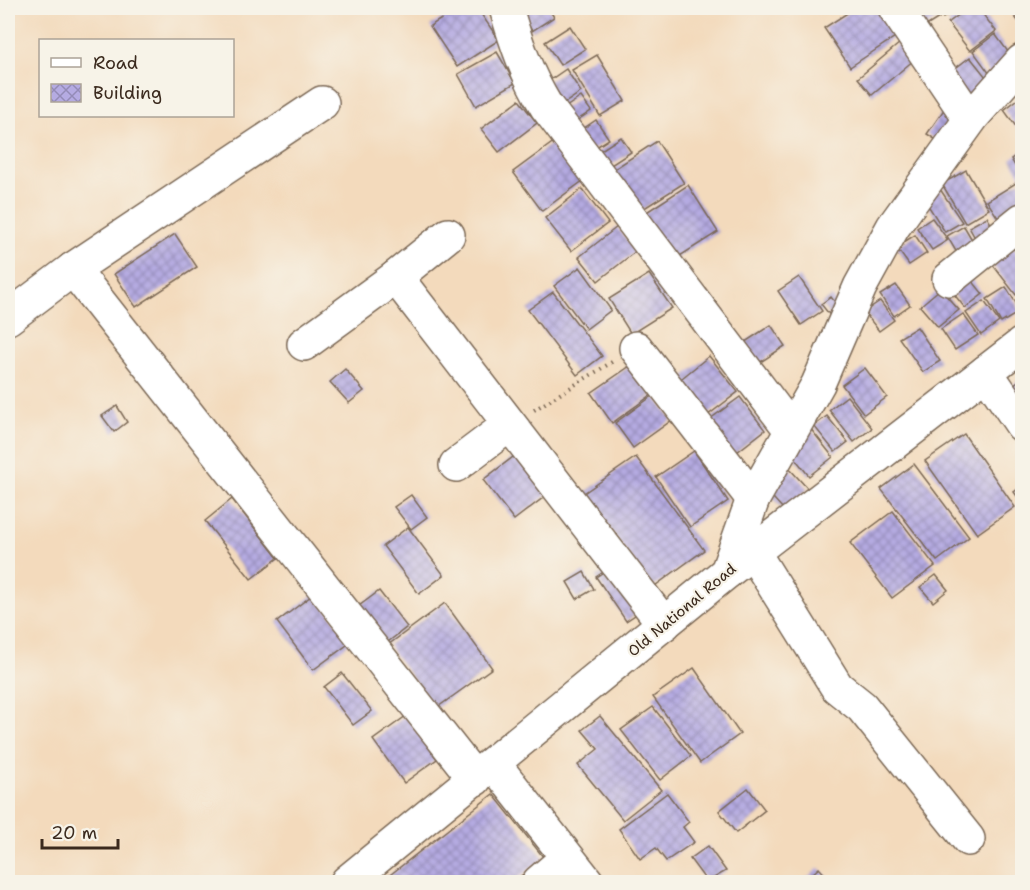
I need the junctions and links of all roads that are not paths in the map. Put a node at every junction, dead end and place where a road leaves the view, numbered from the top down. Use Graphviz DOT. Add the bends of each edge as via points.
graph roads {
  1 [pos="506,8"];
  2 [pos="895,8"];
  3 [pos="1023,61"];
  4 [pos="322,103"];
  5 [pos="970,119"];
  6 [pos="1023,220"];
  7 [pos="448,235"];
  8 [pos="73,269"];
  9 [pos="396,277"];
  10 [pos="949,279"];
  11 [pos="8,318"];
  12 [pos="304,344"];
  13 [pos="1023,344"];
  14 [pos="636,348"];
  15 [pos="986,372"];
  16 [pos="508,425"];
  17 [pos="1023,425"];
  18 [pos="791,430"];
  19 [pos="456,465"];
  20 [pos="753,499"];
  21 [pos="753,552"];
  22 [pos="727,572"];
  23 [pos="664,624"];
  24 [pos="484,771"];
  25 [pos="968,839"];
  26 [pos="577,870"];
  27 [pos="347,882"];
  28 [pos="539,882"];
  1 -- 18 [label="street" via="530,81 546,106"];
  2 -- 5 [label="street"];
  3 -- 5 [label="street"];
  4 -- 8 [label="street"];
  5 -- 18 [label="street" via="893,228 860,287 818,384"];
  6 -- 10 [label="street"];
  7 -- 9 [label="street"];
  8 -- 11 [label="street"];
  8 -- 24 [label="street"];
  9 -- 12 [label="street"];
  9 -- 16 [label="street"];
  13 -- 15 [label="street, Old National Road"];
  14 -- 20 [label="street"];
  15 -- 17 [label="street"];
  15 -- 21 [label="street, Old National Road"];
  16 -- 19 [label="street"];
  16 -- 23 [label="street"];
  18 -- 20 [label="street"];
  20 -- 22 [label="street"];
  21 -- 22 [label="street, Old National Road"];
  21 -- 25 [label="street" via="837,687 862,707"];
  22 -- 23 [label="street, Old National Road"];
  23 -- 24 [label="street, Old National Road"];
  24 -- 26 [label="street"];
  24 -- 27 [label="street, Old National Road"];
  26 -- 28 [label="street"];
}
